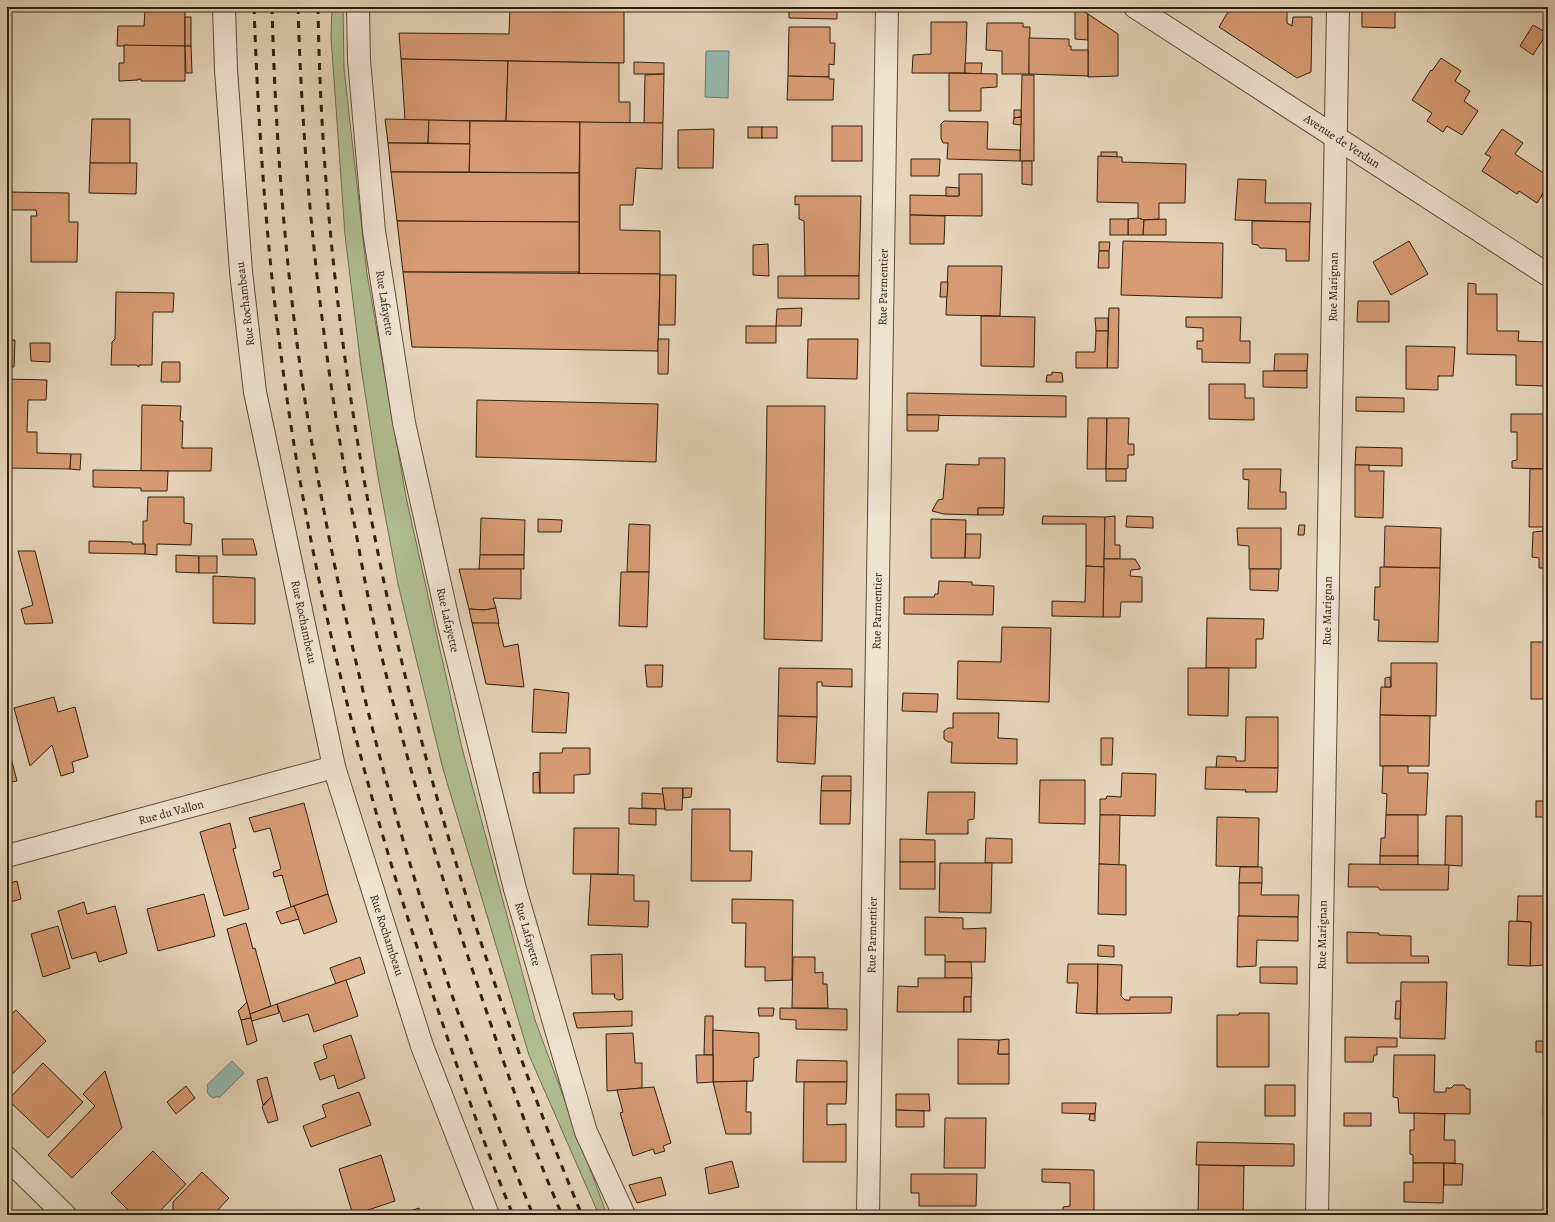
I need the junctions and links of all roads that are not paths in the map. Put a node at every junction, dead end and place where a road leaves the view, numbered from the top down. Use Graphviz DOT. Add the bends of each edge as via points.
graph roads {
  1 [pos="224,7"];
  2 [pos="358,7"];
  3 [pos="887,7"];
  4 [pos="1135,7"];
  5 [pos="1338,7"];
  6 [pos="1336,137"];
  7 [pos="1548,275"];
  8 [pos="334,768"];
  9 [pos="7,856"];
  10 [pos="7,1158"];
  11 [pos="65,1215"];
  12 [pos="488,1215"];
  13 [pos="624,1215"];
  14 [pos="868,1215"];
  15 [pos="1317,1215"];
  1 -- 8 [label="street, Rue Rochambeau" via="240,272 255,392"];
  2 -- 13 [label="street, Rue Lafayette" via="359,60 374,231 404,423 449,625 515,889 586,1132"];
  3 -- 14 [label="street, Rue Parmentier"];
  4 -- 6 [label="street, Avenue de Verdun"];
  5 -- 6 [label="street, Rue Marignan"];
  6 -- 7 [label="street, Avenue de Verdun"];
  6 -- 15 [label="street, Rue Marignan"];
  8 -- 9 [label="street, Rue du Vallon"];
  8 -- 12 [label="street, Rue Rochambeau" via="422,1046"];
  10 -- 11 [label="street"];
}
